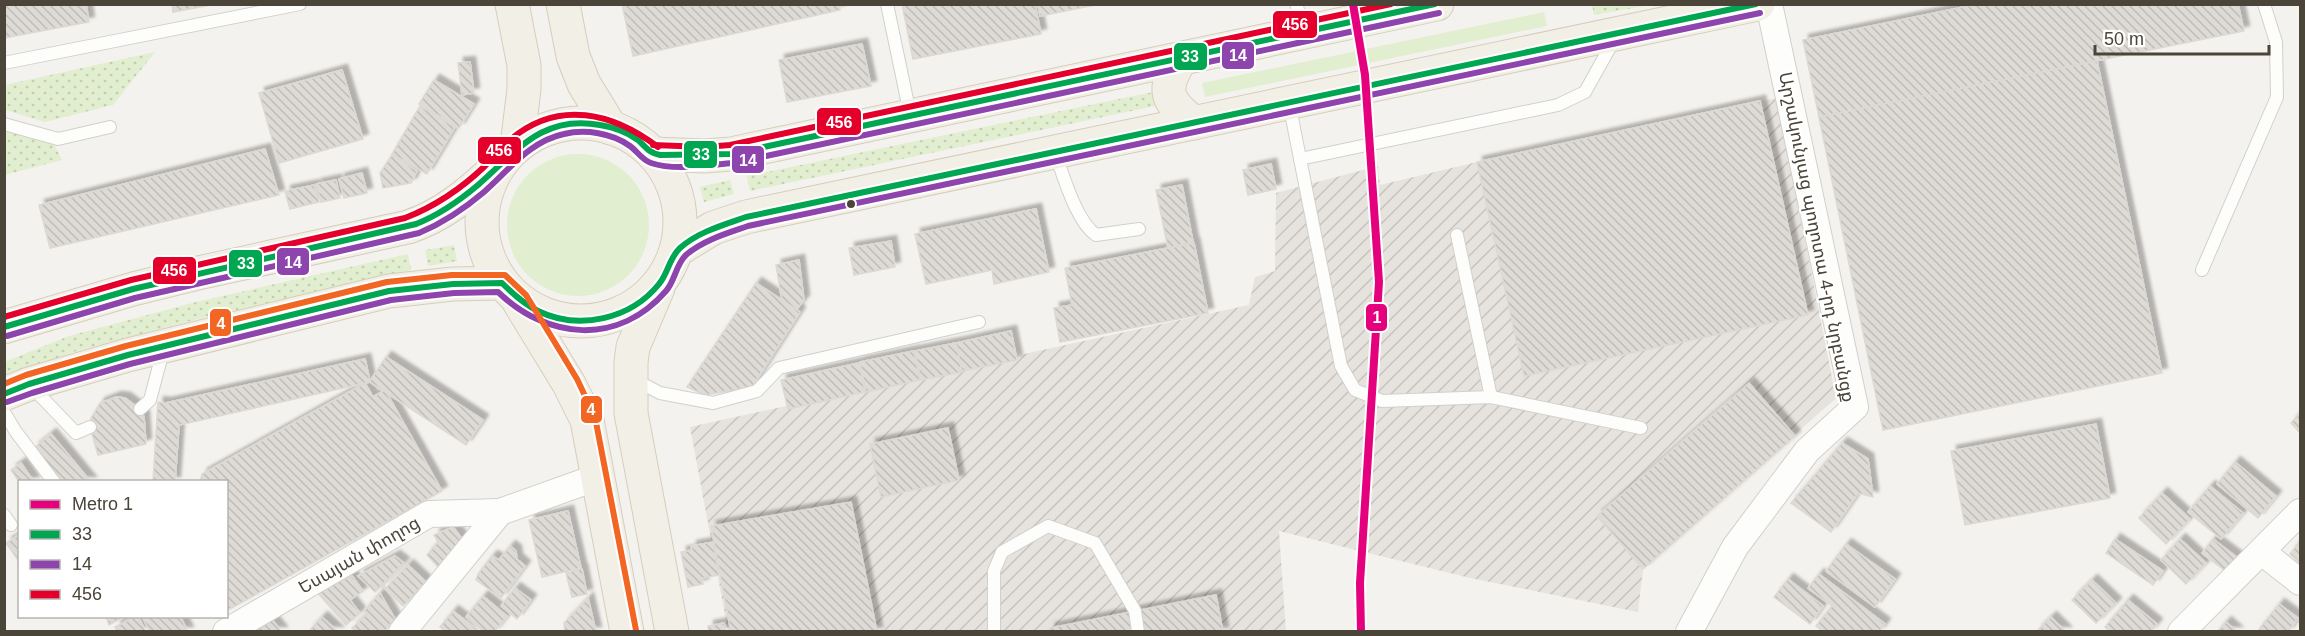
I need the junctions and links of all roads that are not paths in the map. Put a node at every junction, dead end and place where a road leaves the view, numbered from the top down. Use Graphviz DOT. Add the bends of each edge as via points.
graph roads {
  1 [pos="300,4"];
  2 [pos="512,4"];
  3 [pos="563,4"];
  4 [pos="886,4"];
  5 [pos="1437,4"];
  6 [pos="1758,4"];
  7 [pos="1769,4"];
  8 [pos="2264,4"];
  9 [pos="1386,10"];
  10 [pos="1301,18"];
  11 [pos="1617,34"];
  12 [pos="1181,58"];
  13 [pos="4,63"];
  14 [pos="1289,103"];
  15 [pos="910,116"];
  16 [pos="1194,123"];
  17 [pos="4,124"];
  18 [pos="110,127"];
  19 [pos="611,128"];
  20 [pos="1055,153"];
  21 [pos="653,154"];
  22 [pos="508,155"];
  23 [pos="1300,159"];
  24 [pos="1139,229"];
  25 [pos="1457,235"];
  26 [pos="677,250"];
  27 [pos="2202,270"];
  28 [pos="660,284"];
  29 [pos="510,291"];
  30 [pos="979,322"];
  31 [pos="4,327"];
  32 [pos="164,347"];
  33 [pos="631,378"];
  34 [pos="17,389"];
  35 [pos="1491,397"];
  36 [pos="140,409"];
  37 [pos="4,412"];
  38 [pos="90,427"];
  39 [pos="1641,428"];
  40 [pos="598,477"];
  41 [pos="52,480"];
  42 [pos="500,512"];
  43 [pos="2301,512"];
  44 [pos="2262,552"];
  45 [pos="2301,582"];
  46 [pos="226,632"];
  47 [pos="402,632"];
  48 [pos="627,632"];
  49 [pos="672,632"];
  50 [pos="994,632"];
  51 [pos="1138,632"];
  52 [pos="1689,632"];
  53 [pos="2181,632"];
  1 -- 13 [label="lane"];
  2 -- 22 [label="main road" via="524,65 524,89"];
  3 -- 19 [label="main road" via="573,56 584,84"];
  4 -- 15 [label="lane"];
  5 -- 9 [label="main road"];
  6 -- 11 [label="main road"];
  7 -- 52 [label="street, Արշակունյաց պողոտա 4-րդ նրբանցք" via="1855,407 1806,451 1749,528"];
  8 -- 27 [label="lane" via="2276,42 2277,97"];
  9 -- 10 [label="main road"];
  10 -- 12 [label="main road"];
  11 -- 14 [label="main road"];
  11 -- 23 [label="lane" via="1585,92 1558,105"];
  12 -- 15 [label="main road"];
  12 -- 16 [label="main road" via="1170,77 1169,95 1179,111"];
  14 -- 16 [label="main road"];
  14 -- 23 [label="lane"];
  15 -- 21 [label="main road" via="731,154"];
  16 -- 20 [label="main road"];
  17 -- 18 [label="lane" via="58,139"];
  19 -- 21 [label="main road" via="634,138"];
  19 -- 22 [label="main road" via="587,123 562,124 538,132"];
  20 -- 24 [label="lane" via="1087,229 1096,235"];
  20 -- 26 [label="main road" via="746,217 713,228"];
  21 -- 26 [label="main road" via="678,199 681,225"];
  22 -- 29 [label="main road" via="488,187 482,211 482,237 489,261"];
  22 -- 31 [label="main road" via="468,194 429,220 134,289"];
  23 -- 35 [label="lane" via="1341,366 1355,390 1382,400"];
  25 -- 35 [label="lane"];
  26 -- 28 [label="main road"];
  28 -- 29 [label="main road" via="637,305 608,319 577,322 546,316"];
  28 -- 33 [label="main road" via="633,347"];
  29 -- 32 [label="main road" via="453,284 389,291"];
  29 -- 40 [label="main road" via="569,384 586,420"];
  30 -- 33 [label="lane" via="779,368 757,391 713,403 660,393"];
  32 -- 34 [label="main road"];
  32 -- 36 [label="lane" via="150,400"];
  33 -- 49 [label="main road" via="631,414"];
  34 -- 38 [label="lane" via="76,433"];
  35 -- 39 [label="lane"];
  37 -- 41 [label="lane"];
  40 -- 42 [label="street"];
  40 -- 48 [label="main road"];
  42 -- 46 [label="street, Եսայան փողոց" via="429,514"];
  42 -- 47 [label="street"];
  43 -- 44 [label="street"];
  44 -- 45 [label="street"];
  44 -- 53 [label="street"];
  50 -- 51 [label="lane" via="994,571 1002,552 1047,526 1095,543 1135,611"];
}
